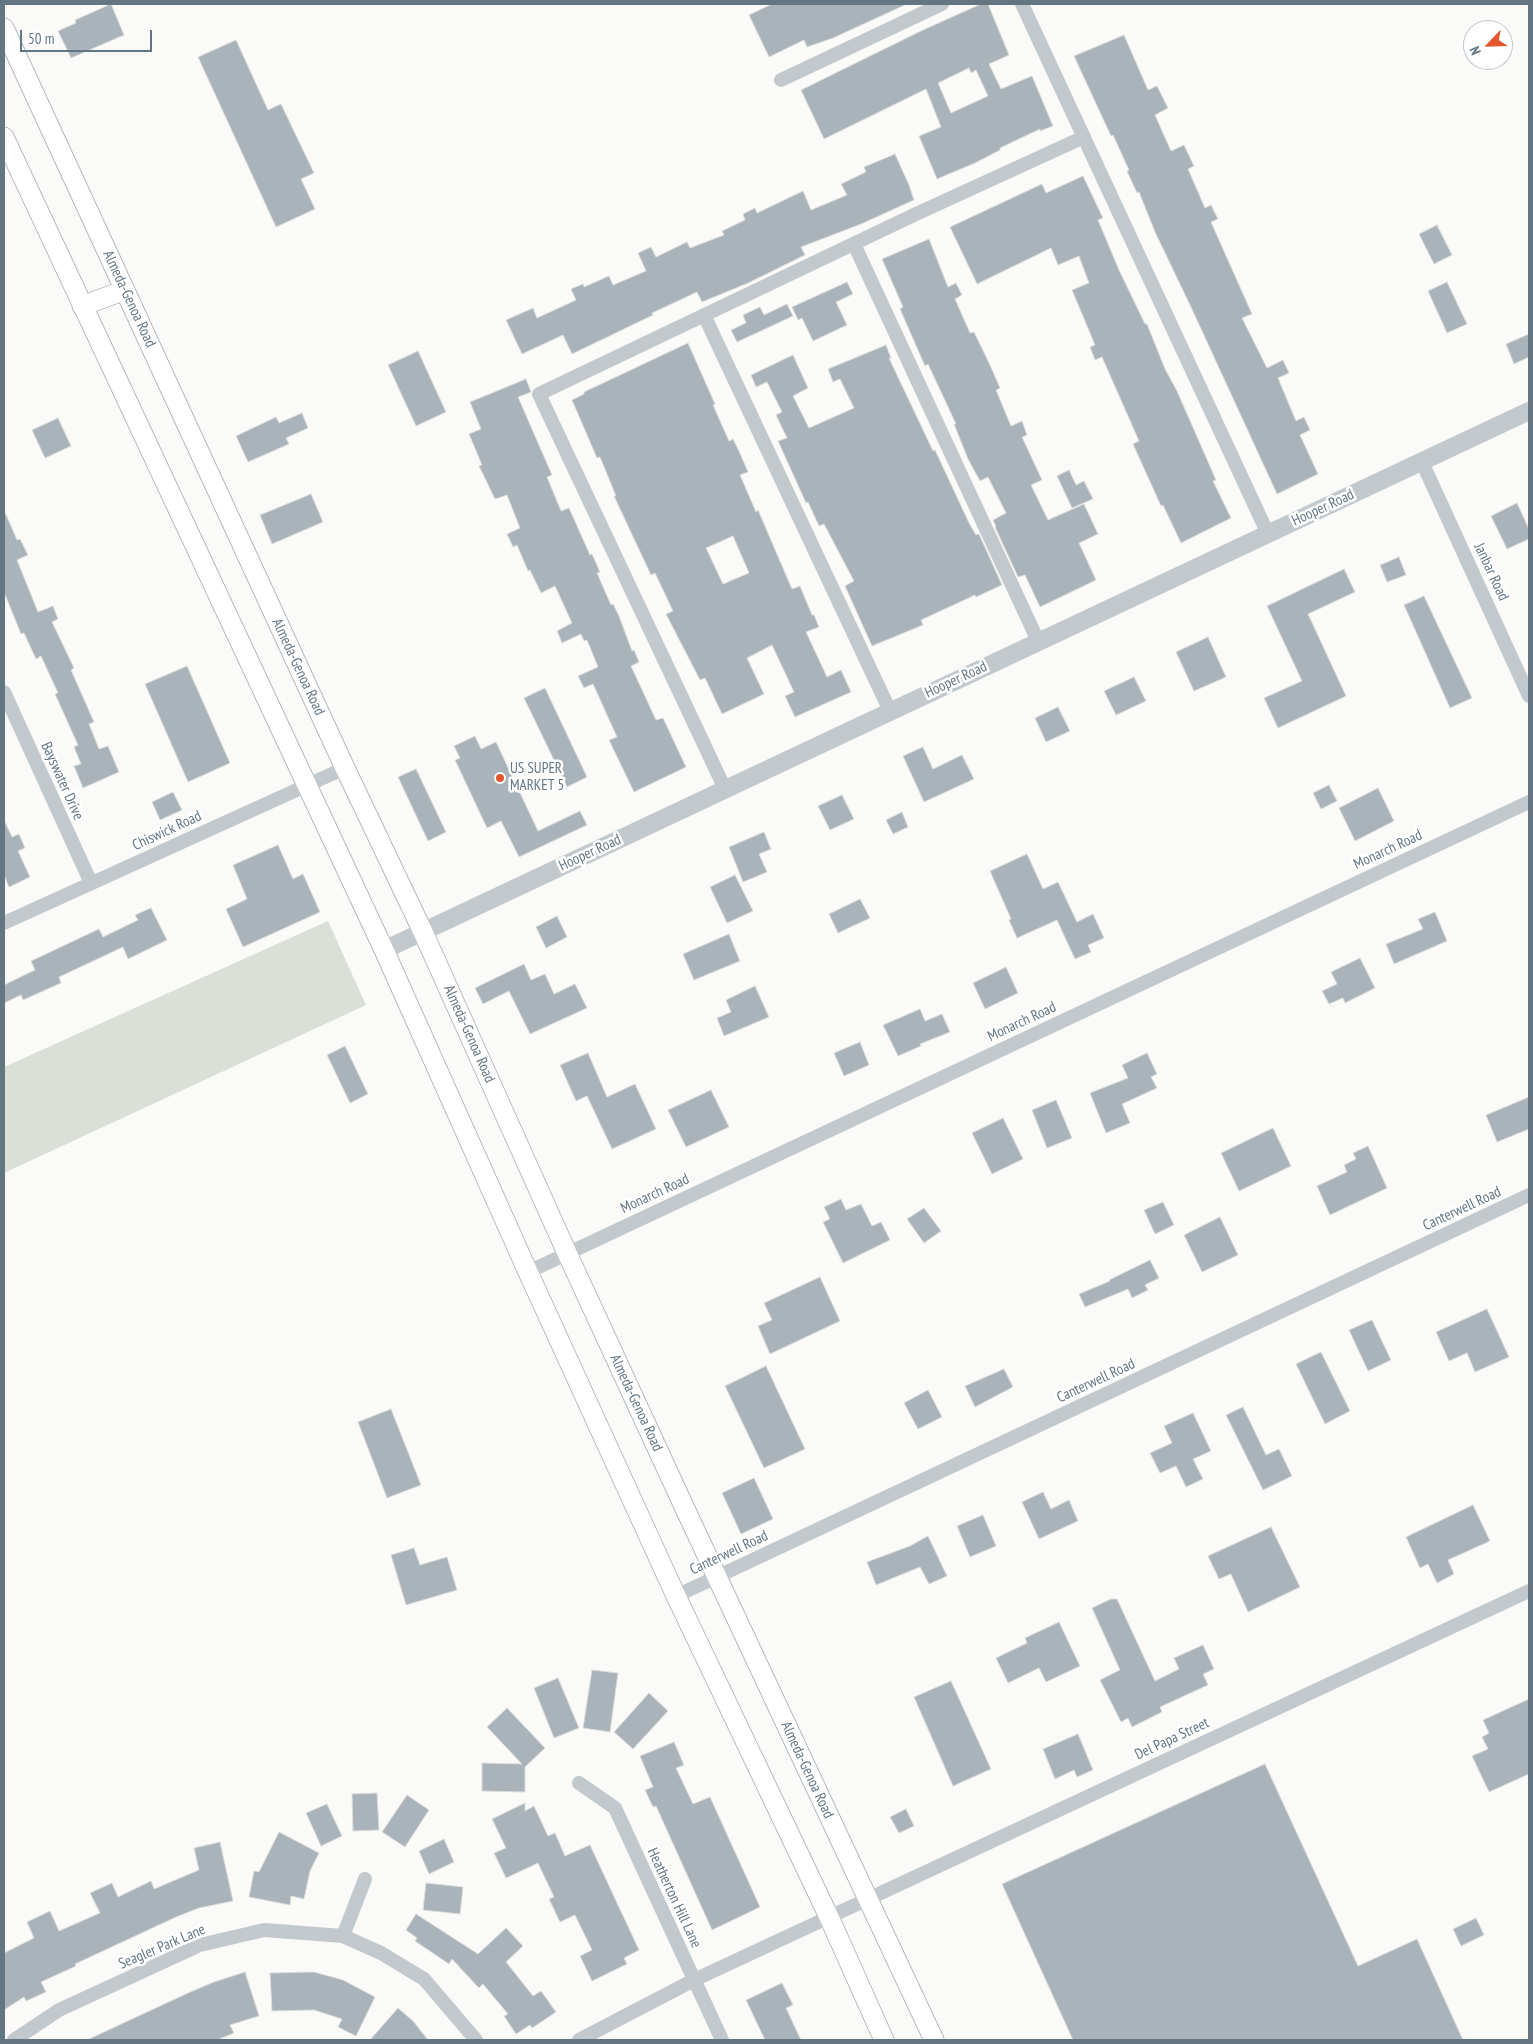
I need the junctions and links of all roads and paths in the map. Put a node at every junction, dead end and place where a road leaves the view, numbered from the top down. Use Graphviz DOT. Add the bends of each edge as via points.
graph roads {
  1 [pos="938,4"];
  2 [pos="1022,4"];
  3 [pos="4,28"];
  4 [pos="781,80"];
  5 [pos="4,137"];
  6 [pos="1084,138"];
  7 [pos="854,244"];
  8 [pos="125,290"];
  9 [pos="82,306"];
  10 [pos="704,314"];
  11 [pos="1529,411"];
  12 [pos="1422,462"];
  13 [pos="1268,534"];
  14 [pos="1038,641"];
  15 [pos="4,692"];
  16 [pos="1529,696"];
  17 [pos="890,711"];
  18 [pos="345,768"];
  19 [pos="306,785"];
  20 [pos="725,789"];
  21 [pos="1529,802"];
  22 [pos="91,884"];
  23 [pos="4,923"];
  24 [pos="423,932"];
  25 [pos="384,950"];
  26 [pos="1529,1195"];
  27 [pos="567,1253"];
  28 [pos="528,1272"];
  29 [pos="716,1576"];
  30 [pos="1529,1591"];
  31 [pos="676,1596"];
  32 [pos="579,1783"];
  33 [pos="365,1879"];
  34 [pos="868,1899"];
  35 [pos="829,1917"];
  36 [pos="343,1936"];
  37 [pos="694,1980"];
  38 [pos="14,2040"];
  39 [pos="476,2040"];
  40 [pos="579,2040"];
  41 [pos="722,2040"];
  42 [pos="884,2040"];
  43 [pos="934,2040"];
  1 -- 4 [label="street"];
  2 -- 6 [label="street"];
  3 -- 8 [label="main road, Almeda-Genoa Road"];
  5 -- 9 [label="main road"];
  6 -- 7 [label="street"];
  6 -- 13 [label="street"];
  7 -- 10 [label="street"];
  7 -- 14 [label="street"];
  8 -- 9 [label="main road"];
  8 -- 18 [label="main road, Almeda-Genoa Road"];
  9 -- 19 [label="main road"];
  10 -- 17 [label="street"];
  10 -- 20 [label="street" via="539,394"];
  11 -- 12 [label="street, Hooper Road"];
  12 -- 13 [label="street, Hooper Road"];
  12 -- 16 [label="street, Janbar Road"];
  13 -- 14 [label="street, Hooper Road"];
  14 -- 17 [label="street, Hooper Road"];
  15 -- 22 [label="street, Bayswater Drive"];
  17 -- 20 [label="street, Hooper Road"];
  18 -- 19 [label="street, Chiswick Road"];
  18 -- 24 [label="main road, Almeda-Genoa Road"];
  19 -- 22 [label="street, Chiswick Road"];
  19 -- 25 [label="main road"];
  20 -- 24 [label="street, Hooper Road"];
  21 -- 27 [label="street, Monarch Road"];
  22 -- 23 [label="street, Chiswick Road"];
  24 -- 25 [label="street, Hooper Road"];
  24 -- 27 [label="main road, Almeda-Genoa Road"];
  25 -- 28 [label="main road"];
  26 -- 29 [label="street, Canterwell Road"];
  27 -- 28 [label="street, Monarch Road"];
  27 -- 29 [label="main road, Almeda-Genoa Road"];
  28 -- 31 [label="main road"];
  29 -- 31 [label="street, Canterwell Road"];
  29 -- 34 [label="main road, Almeda-Genoa Road"];
  30 -- 34 [label="street, Del Papa Street"];
  31 -- 35 [label="main road"];
  32 -- 37 [label="street, Heatherton Hill Lane" via="614,1808"];
  33 -- 36 [label="street"];
  34 -- 35 [label="street, Del Papa Street"];
  34 -- 43 [label="main road, Almeda-Genoa Road"];
  35 -- 37 [label="street, Del Papa Street"];
  35 -- 42 [label="main road"];
  36 -- 38 [label="street, Seagler Park Lane" via="264,1930 200,1945 59,2010"];
  36 -- 39 [label="street, Seagler Park Lane" via="424,1978"];
  37 -- 40 [label="street, Del Papa Street"];
  37 -- 41 [label="street, Heatherton Hill Lane"];
}
